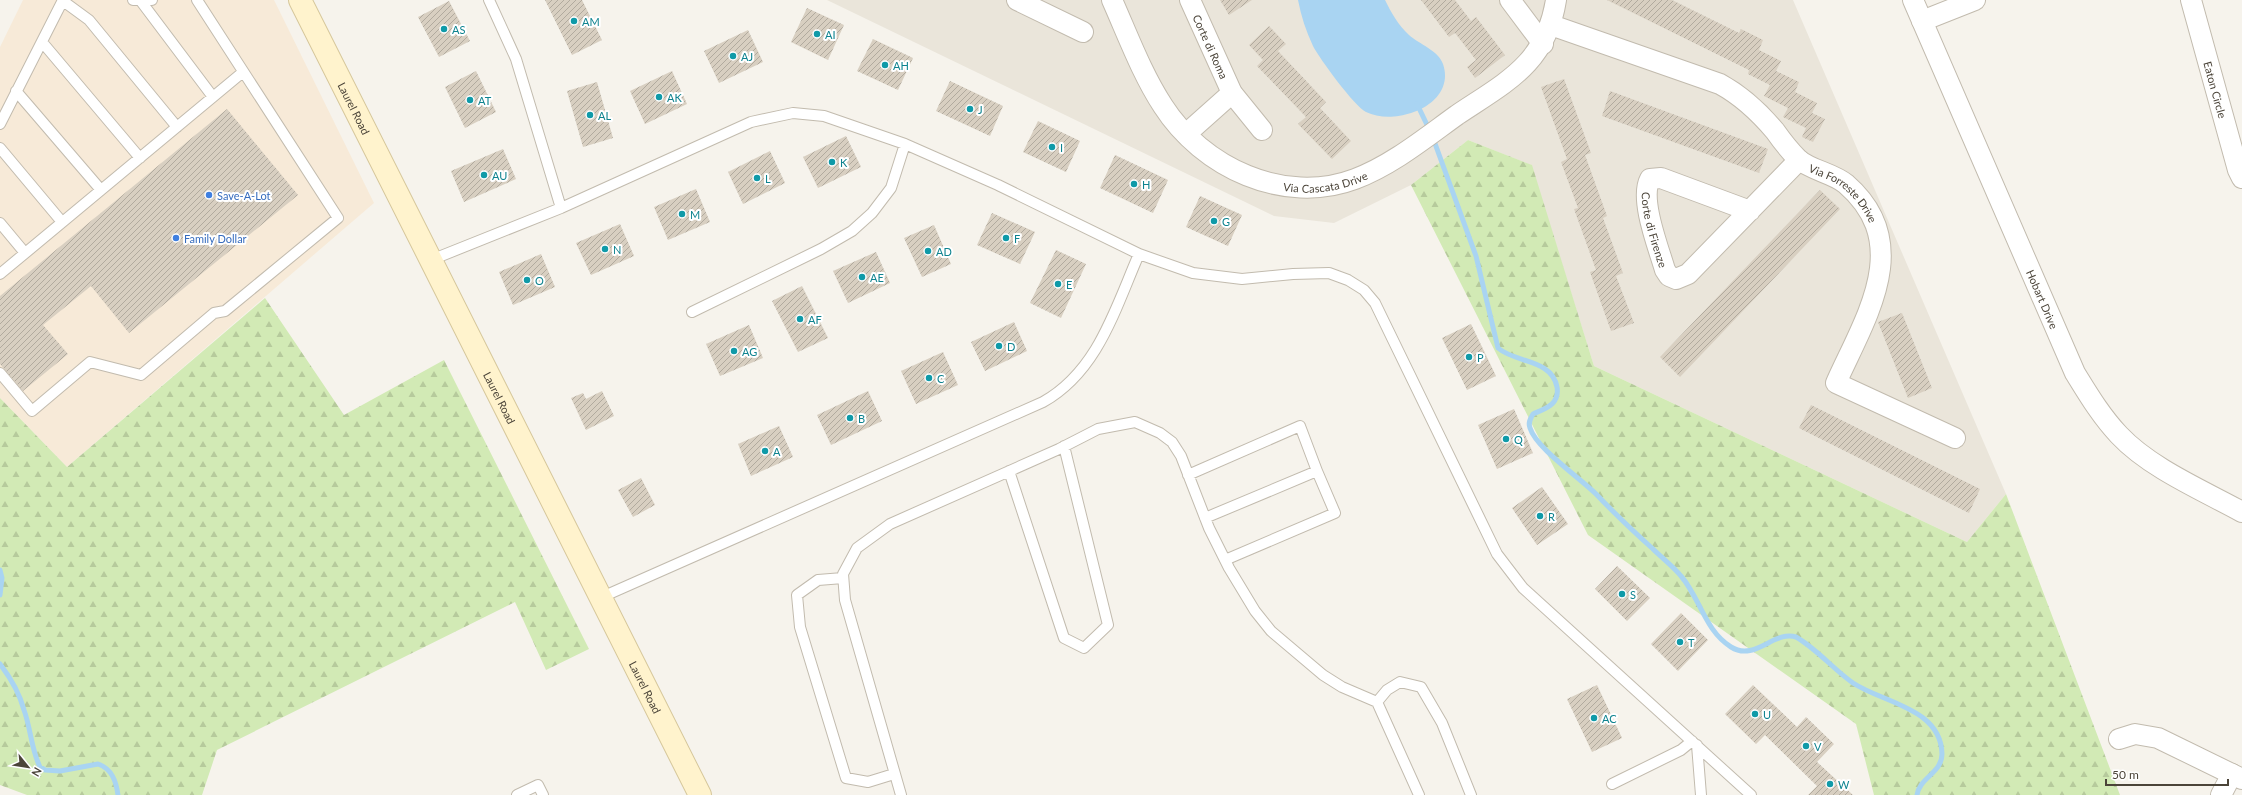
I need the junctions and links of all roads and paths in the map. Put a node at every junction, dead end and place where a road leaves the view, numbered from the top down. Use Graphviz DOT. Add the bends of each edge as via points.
graph roads {
  1 [pos="135,0"];
  2 [pos="140,0"];
  3 [pos="152,0"];
  4 [pos="197,0"];
  5 [pos="300,0"];
  6 [pos="489,0"];
  7 [pos="1112,0"];
  8 [pos="1190,0"];
  9 [pos="1510,0"];
  10 [pos="1556,0"];
  11 [pos="1913,0"];
  12 [pos="1975,0"];
  13 [pos="2191,0"];
  14 [pos="63,1"];
  15 [pos="1027,2"];
  16 [pos="1922,21"];
  17 [pos="1551,25"];
  18 [pos="1083,32"];
  19 [pos="42,42"];
  20 [pos="1542,44"];
  21 [pos="244,72"];
  22 [pos="16,91"];
  23 [pos="1232,93"];
  24 [pos="213,97"];
  25 [pos="0,124"];
  26 [pos="178,127"];
  27 [pos="1262,130"];
  28 [pos="1186,134"];
  29 [pos="905,144"];
  30 [pos="0,148"];
  31 [pos="140,158"];
  32 [pos="1799,160"];
  33 [pos="2242,178"];
  34 [pos="101,190"];
  35 [pos="561,208"];
  36 [pos="1750,211"];
  37 [pos="62,222"];
  38 [pos="0,223"];
  39 [pos="25,253"];
  40 [pos="1138,254"];
  41 [pos="431,260"];
  42 [pos="0,274"];
  43 [pos="692,312"];
  44 [pos="0,373"];
  45 [pos="1955,438"];
  46 [pos="1064,446"];
  47 [pos="1009,471"];
  48 [pos="1317,471"];
  49 [pos="1188,475"];
  50 [pos="2242,512"];
  51 [pos="1205,518"];
  52 [pos="1225,560"];
  53 [pos="843,578"];
  54 [pos="602,597"];
  55 [pos="1377,702"];
  56 [pos="2119,738"];
  57 [pos="1694,743"];
  58 [pos="894,774"];
  59 [pos="2237,776"];
  60 [pos="1612,784"];
  61 [pos="517,795"];
  62 [pos="543,795"];
  63 [pos="700,795"];
  64 [pos="901,795"];
  65 [pos="1419,795"];
  66 [pos="1471,795"];
  67 [pos="1701,795"];
  68 [pos="1751,795"];
  69 [pos="2221,795"];
  1 -- 2 [label="lane"];
  2 -- 3 [label="lane"];
  2 -- 24 [label="lane"];
  4 -- 21 [label="lane"];
  5 -- 41 [label="main road, Laurel Road"];
  6 -- 35 [label="lane" via="516,60"];
  7 -- 28 [label="street, Via Cascata Drive" via="1153,89 1173,120"];
  8 -- 23 [label="street, Corte di Roma"];
  9 -- 20 [label="street"];
  10 -- 17 [label="street, Via Cascata Drive"];
  11 -- 16 [label="street, Hobart Drive"];
  12 -- 16 [label="street"];
  13 -- 33 [label="street, Eaton Circle"];
  14 -- 19 [label="lane"];
  14 -- 26 [label="lane" via="89,20"];
  15 -- 18 [label="street"];
  16 -- 50 [label="street, Hobart Drive" via="2074,373 2119,436 2152,462"];
  17 -- 20 [label="street, Via Cascata Drive"];
  17 -- 32 [label="street, Via Forreste Drive" via="1720,84 1760,114"];
  19 -- 22 [label="lane"];
  19 -- 31 [label="lane"];
  20 -- 28 [label="street, Via Cascata Drive" via="1518,73 1378,169 1354,180 1325,186 1296,187 1265,182 1232,169 1210,155"];
  21 -- 24 [label="lane"];
  21 -- 44 [label="lane" via="338,218 225,311 214,313 141,375 90,362 32,411"];
  22 -- 25 [label="lane"];
  22 -- 34 [label="lane"];
  23 -- 27 [label="street, Corte di Roma"];
  23 -- 28 [label="street, Corte di Roma"];
  24 -- 26 [label="lane"];
  26 -- 31 [label="lane"];
  29 -- 35 [label="lane" via="824,116 793,113 751,122"];
  29 -- 40 [label="lane" via="998,185"];
  29 -- 43 [label="lane" via="891,188 872,214 852,232 821,250"];
  30 -- 37 [label="lane"];
  31 -- 34 [label="lane"];
  32 -- 36 [label="street, Corte di Firenze"];
  32 -- 45 [label="street, Via Forreste Drive" via="1845,183 1855,193 1872,218 1881,249 1879,285 1836,383"];
  34 -- 37 [label="lane"];
  35 -- 41 [label="lane"];
  36 -- 36 [label="street, Corte di Firenze" via="1688,274 1676,279 1669,276 1663,262 1648,208 1646,186 1650,179 1661,178"];
  37 -- 39 [label="lane"];
  38 -- 39 [label="lane"];
  39 -- 42 [label="lane"];
  40 -- 54 [label="lane" via="1102,339 1088,363 1058,394"];
  40 -- 57 [label="lane" via="1193,273 1242,279 1329,273 1348,280 1364,290 1388,325 1497,554 1523,588"];
  41 -- 54 [label="main road, Laurel Road"];
  46 -- 47 [label="lane"];
  46 -- 47 [label="lane" via="1108,625 1084,648 1064,638"];
  46 -- 49 [label="lane" via="1098,429 1135,422 1160,433 1172,442"];
  47 -- 53 [label="lane" via="890,524 857,548"];
  48 -- 49 [label="lane" via="1300,426"];
  48 -- 51 [label="lane"];
  48 -- 52 [label="lane" via="1335,513"];
  49 -- 51 [label="lane"];
  51 -- 52 [label="lane"];
  52 -- 55 [label="lane" via="1255,611 1271,631 1323,675 1342,687"];
  53 -- 58 [label="lane" via="845,600"];
  53 -- 58 [label="lane" via="818,580 798,595 800,627 846,778 868,782"];
  54 -- 63 [label="main road, Laurel Road"];
  55 -- 65 [label="lane"];
  55 -- 66 [label="lane" via="1387,690 1400,682 1421,687 1442,723"];
  56 -- 59 [label="street" via="2135,734 2158,738"];
  57 -- 60 [label="lane"];
  57 -- 67 [label="lane"];
  57 -- 68 [label="lane"];
  58 -- 64 [label="lane"];
  59 -- 69 [label="street"];
  61 -- 62 [label="lane" via="538,785"];
}
